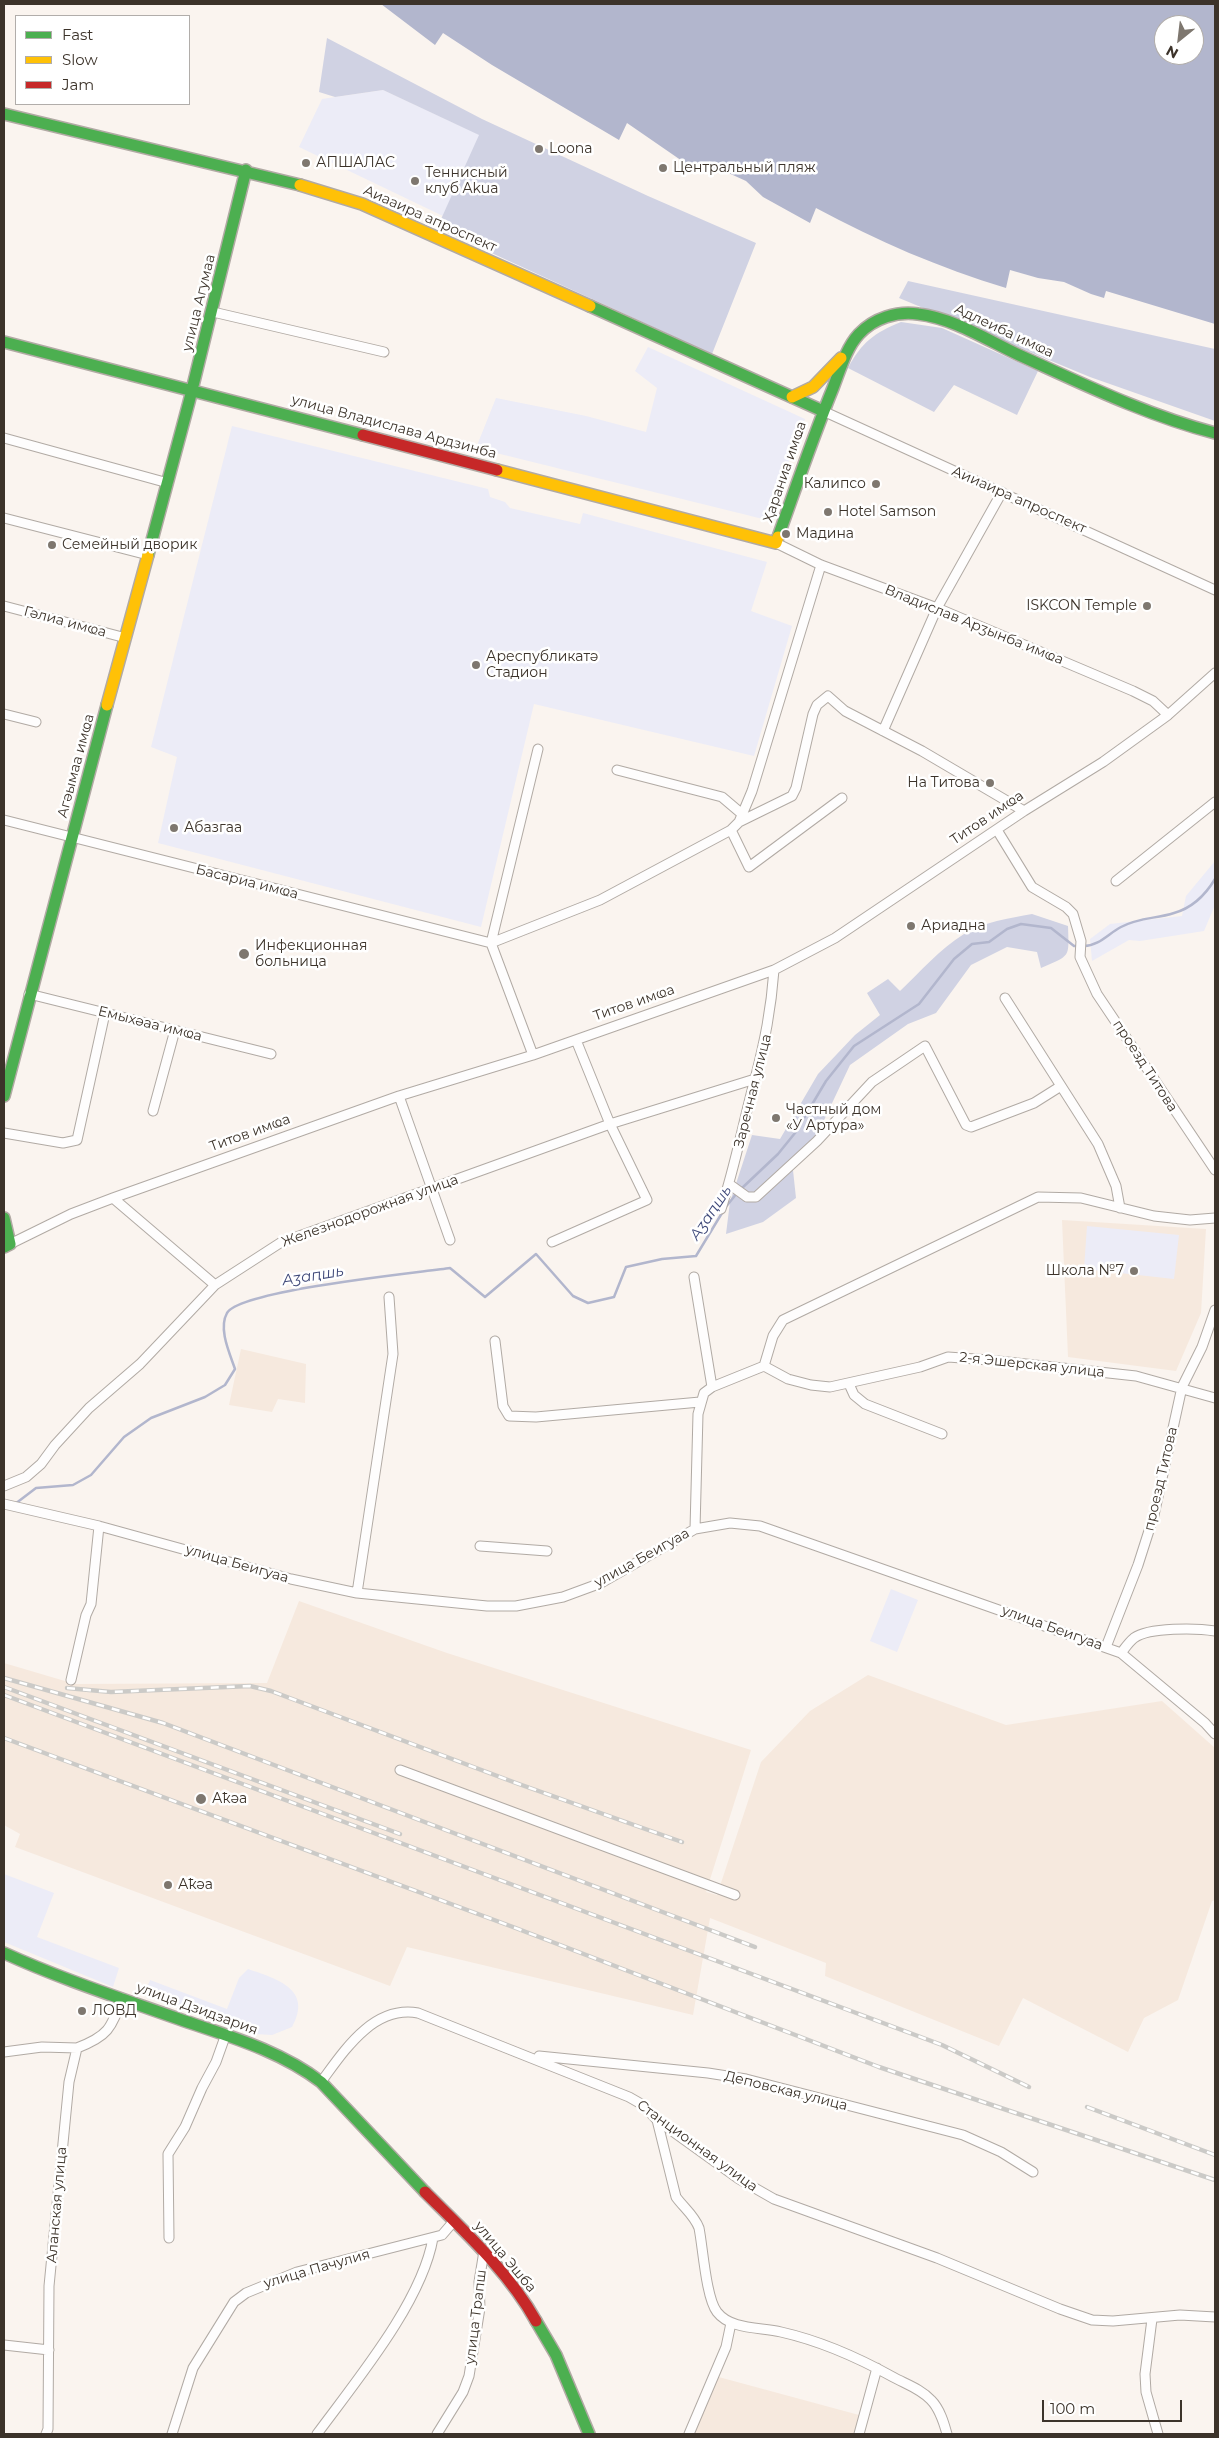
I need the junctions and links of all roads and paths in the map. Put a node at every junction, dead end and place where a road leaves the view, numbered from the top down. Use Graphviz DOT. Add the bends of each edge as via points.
graph roads {
  1 [pos="4,114"];
  2 [pos="246,170"];
  3 [pos="213,312"];
  4 [pos="4,342"];
  5 [pos="848,351"];
  6 [pos="384,352"];
  7 [pos="192,390"];
  8 [pos="792,397"];
  9 [pos="823,411"];
  10 [pos="1215,433"];
  11 [pos="4,438"];
  12 [pos="179,444"];
  13 [pos="168,483"];
  14 [pos="1002,492"];
  15 [pos="4,518"];
  16 [pos="776,544"];
  17 [pos="148,555"];
  18 [pos="821,565"];
  19 [pos="1215,590"];
  20 [pos="4,606"];
  21 [pos="937,608"];
  22 [pos="126,638"];
  23 [pos="1215,673"];
  24 [pos="4,714"];
  25 [pos="1168,715"];
  26 [pos="36,722"];
  27 [pos="883,731"];
  28 [pos="538,749"];
  29 [pos="617,770"];
  30 [pos="842,798"];
  31 [pos="1215,802"];
  32 [pos="1024,811"];
  33 [pos="741,818"];
  34 [pos="4,820"];
  35 [pos="731,830"];
  36 [pos="997,830"];
  37 [pos="72,837"];
  38 [pos="1116,881"];
  39 [pos="491,943"];
  40 [pos="774,970"];
  41 [pos="29,994"];
  42 [pos="1005,998"];
  43 [pos="105,1013"];
  44 [pos="175,1030"];
  45 [pos="576,1040"];
  46 [pos="271,1054"];
  47 [pos="533,1054"];
  48 [pos="754,1079"];
  49 [pos="1061,1086"];
  50 [pos="4,1096"];
  51 [pos="399,1096"];
  52 [pos="153,1111"];
  53 [pos="610,1124"];
  54 [pos="4,1134"];
  55 [pos="1215,1170"];
  56 [pos="732,1186"];
  57 [pos="430,1188"];
  58 [pos="113,1198"];
  59 [pos="1120,1208"];
  60 [pos="721,1210"];
  61 [pos="4,1218"];
  62 [pos="1215,1218"];
  63 [pos="450,1240"];
  64 [pos="552,1242"];
  65 [pos="7,1246"];
  66 [pos="694,1277"];
  67 [pos="215,1284"];
  68 [pos="389,1297"];
  69 [pos="1215,1310"];
  70 [pos="495,1341"];
  71 [pos="764,1366"];
  72 [pos="848,1384"];
  73 [pos="712,1387"];
  74 [pos="1182,1387"];
  75 [pos="1215,1398"];
  76 [pos="700,1402"];
  77 [pos="942,1434"];
  78 [pos="4,1486"];
  79 [pos="4,1504"];
  80 [pos="99,1526"];
  81 [pos="695,1529"];
  82 [pos="480,1546"];
  83 [pos="547,1551"];
  84 [pos="357,1593"];
  85 [pos="1215,1631"];
  86 [pos="1106,1647"];
  87 [pos="1121,1652"];
  88 [pos="71,1680"];
  89 [pos="1215,1734"];
  90 [pos="400,1770"];
  91 [pos="735,1895"];
  92 [pos="4,1953"];
  93 [pos="122,1998"];
  94 [pos="226,2034"];
  95 [pos="77,2048"];
  96 [pos="4,2052"];
  97 [pos="527,2055"];
  98 [pos="321,2082"];
  99 [pos="657,2120"];
  100 [pos="362,2124"];
  101 [pos="1033,2172"];
  102 [pos="454,2221"];
  103 [pos="169,2238"];
  104 [pos="433,2238"];
  105 [pos="484,2251"];
  106 [pos="1215,2317"];
  107 [pos="1152,2319"];
  108 [pos="731,2322"];
  109 [pos="4,2345"];
  110 [pos="49,2350"];
  111 [pos="877,2368"];
  112 [pos="46,2434"];
  113 [pos="172,2434"];
  114 [pos="316,2434"];
  115 [pos="436,2434"];
  116 [pos="588,2434"];
  117 [pos="689,2434"];
  118 [pos="860,2434"];
  119 [pos="947,2434"];
  120 [pos="1158,2434"];
  1 -- 2 [label="main road, Аиааира апроспект"];
  2 -- 3 [label="main road, улица Агумаа"];
  2 -- 8 [label="main road, Аиааира апроспект" via="362,204"];
  3 -- 6 [label="street"];
  3 -- 7 [label="main road, улица Агумаа"];
  4 -- 7 [label="main road, улица Владислава Ардзинба"];
  5 -- 8 [label="main road" via="813,388"];
  5 -- 9 [label="main road, Адлеиба имҩа"];
  5 -- 10 [label="main road, Адлеиба имҩа" via="864,329 885,316 895,313 934,316 1119,401 1180,424"];
  7 -- 12 [label="main road, улица Агумаа"];
  7 -- 16 [label="main road, улица Владислава Ардзинба"];
  8 -- 9 [label="main road, Аиааира апроспект"];
  9 -- 14 [label="street, Аииаира апроспект"];
  9 -- 16 [label="main road, Ҳараниа имҩа"];
  11 -- 13 [label="street"];
  12 -- 13 [label="main road, Агәымаа имҩа"];
  13 -- 17 [label="main road, Агәымаа имҩа"];
  14 -- 19 [label="street, Аииаира апроспект"];
  14 -- 21 [label="street"];
  15 -- 17 [label="street"];
  16 -- 18 [label="street, Владислав Арӡынба имҩа"];
  17 -- 22 [label="main road, Агәымаа имҩа"];
  18 -- 21 [label="street, Владислав Арӡынба имҩа"];
  18 -- 33 [label="street" via="788,679"];
  20 -- 22 [label="street, Гәлиа имҩа"];
  21 -- 25 [label="street, Владислав Арӡынба имҩа" via="1134,691"];
  21 -- 27 [label="street"];
  22 -- 37 [label="main road, Агәымаа имҩа"];
  23 -- 25 [label="street, Титов имҩа"];
  24 -- 26 [label="street"];
  25 -- 32 [label="street, Титов имҩа" via="1103,762"];
  27 -- 32 [label="street"];
  27 -- 33 [label="street" via="846,711 828,696 817,705 813,714 792,796"];
  28 -- 39 [label="street"];
  29 -- 33 [label="street" via="722,797"];
  30 -- 35 [label="street" via="749,867"];
  31 -- 38 [label="street"];
  32 -- 36 [label="street, Титов имҩа"];
  33 -- 35 [label="street"];
  34 -- 37 [label="street, Басариа имҩа"];
  35 -- 39 [label="street" via="600,900"];
  36 -- 40 [label="street, Титов имҩа" via="835,938"];
  36 -- 55 [label="street, проезд Титова" via="1032,887 1073,914 1080,941 1080,958 1097,994"];
  37 -- 39 [label="street, Басариа имҩа"];
  37 -- 41 [label="main road, Агәымаа имҩа"];
  39 -- 47 [label="street"];
  40 -- 45 [label="street, Титов имҩа"];
  40 -- 48 [label="street, Заречная улица" via="770,1018"];
  41 -- 43 [label="street, Емыхәаа имҩа"];
  41 -- 50 [label="main road, Агәымаа имҩа"];
  42 -- 49 [label="street"];
  43 -- 44 [label="street, Емыхәаа имҩа"];
  43 -- 54 [label="street" via="77,1140 63,1144"];
  44 -- 46 [label="street, Емыхәаа имҩа"];
  44 -- 52 [label="street"];
  45 -- 47 [label="street, Титов имҩа"];
  45 -- 53 [label="street"];
  47 -- 51 [label="street, Титов имҩа"];
  48 -- 53 [label="street, Железнодорожная улица"];
  48 -- 56 [label="street, Заречная улица"];
  49 -- 56 [label="street" via="1034,1103 972,1127 966,1125 925,1046 872,1082 817,1142 756,1197 747,1198"];
  49 -- 59 [label="street" via="1098,1144 1116,1186"];
  51 -- 57 [label="street"];
  51 -- 58 [label="street, Титов имҩа"];
  53 -- 57 [label="street, Железнодорожная улица"];
  53 -- 64 [label="street" via="647,1200"];
  56 -- 60 [label="street, Заречная улица"];
  57 -- 63 [label="street"];
  57 -- 67 [label="street, Железнодорожная улица" via="280,1243"];
  58 -- 65 [label="street, Титов имҩа" via="71,1214"];
  58 -- 67 [label="street"];
  59 -- 62 [label="street" via="1190,1220"];
  59 -- 71 [label="street" via="1081,1198 1038,1197 783,1320 773,1336"];
  61 -- 65 [label="main road"];
  66 -- 73 [label="street"];
  67 -- 78 [label="street, Железнодорожная улица" via="140,1364 90,1408 41,1464 26,1477"];
  68 -- 84 [label="street" via="392,1354"];
  69 -- 74 [label="street, проезд Титова" via="1202,1347"];
  70 -- 76 [label="street" via="503,1406 509,1416 536,1417"];
  71 -- 72 [label="street, 2-я Эшерская улица" via="788,1379 811,1385 830,1387"];
  71 -- 73 [label="street"];
  72 -- 74 [label="street, 2-я Эшерская улица" via="948,1357 1136,1376"];
  72 -- 77 [label="street" via="854,1395 865,1404"];
  73 -- 76 [label="street"];
  74 -- 75 [label="street, 2-я Эшерская улица"];
  74 -- 86 [label="street, проезд Титова" via="1154,1515"];
  76 -- 81 [label="street"];
  79 -- 80 [label="street, улица Беигуаа"];
  80 -- 84 [label="street, улица Беигуаа" via="291,1579"];
  80 -- 88 [label="street" via="91,1604"];
  81 -- 84 [label="street, улица Беигуаа" via="601,1583 563,1597 487,1606"];
  81 -- 86 [label="street, улица Беигуаа" via="730,1523 760,1526"];
  82 -- 83 [label="street"];
  85 -- 87 [label="street" via="1201,1628 1152,1633 1135,1637"];
  86 -- 87 [label="street, улица Беигуаа"];
  87 -- 89 [label="street, улица Беигуаа"];
  90 -- 91 [label="street"];
  92 -- 93 [label="main road, улица Дзидзария" via="55,1976"];
  93 -- 94 [label="main road, улица Дзидзария"];
  93 -- 95 [label="street" via="107,2033"];
  94 -- 98 [label="main road, улица Дзидзария" via="301,2067"];
  94 -- 103 [label="street" via="185,2127 168,2154"];
  95 -- 96 [label="street" via="42,2047"];
  95 -- 110 [label="street, Аланская улица" via="69,2082 49,2286"];
  97 -- 98 [label="street, Станционная улица" via="408,2011 390,2016 352,2040"];
  97 -- 99 [label="street, Станционная улица" via="629,2097 643,2105"];
  97 -- 101 [label="street, Деповская улица" via="746,2079 963,2135 1001,2152"];
  98 -- 100 [label="main road, улица Дзидзария"];
  99 -- 107 [label="street, Станционная улица" via="739,2179 774,2198 1092,2320"];
  99 -- 108 [label="street" via="676,2197 695,2216 699,2228 711,2303 723,2318"];
  100 -- 102 [label="main road, улица Эшба"];
  102 -- 104 [label="street, улица Пачулия" via="442,2235"];
  102 -- 105 [label="main road, улица Эшба"];
  104 -- 113 [label="street, улица Пачулия" via="297,2272 246,2292 234,2302 194,2368"];
  104 -- 114 [label="street" via="422,2277 410,2298 364,2370"];
  105 -- 115 [label="street, улица Трапш" via="479,2282 480,2308 469,2376 463,2392"];
  105 -- 116 [label="main road, улица Эшба" via="542,2329 569,2384"];
  106 -- 107 [label="street, Станционная улица" via="1180,2315"];
  107 -- 120 [label="street" via="1145,2374 1146,2392"];
  108 -- 111 [label="street" via="812,2340"];
  108 -- 117 [label="street" via="726,2347"];
  109 -- 110 [label="street"];
  110 -- 112 [label="street, Аланская улица"];
  111 -- 118 [label="street"];
  111 -- 119 [label="street" via="915,2387 933,2401"];
}
